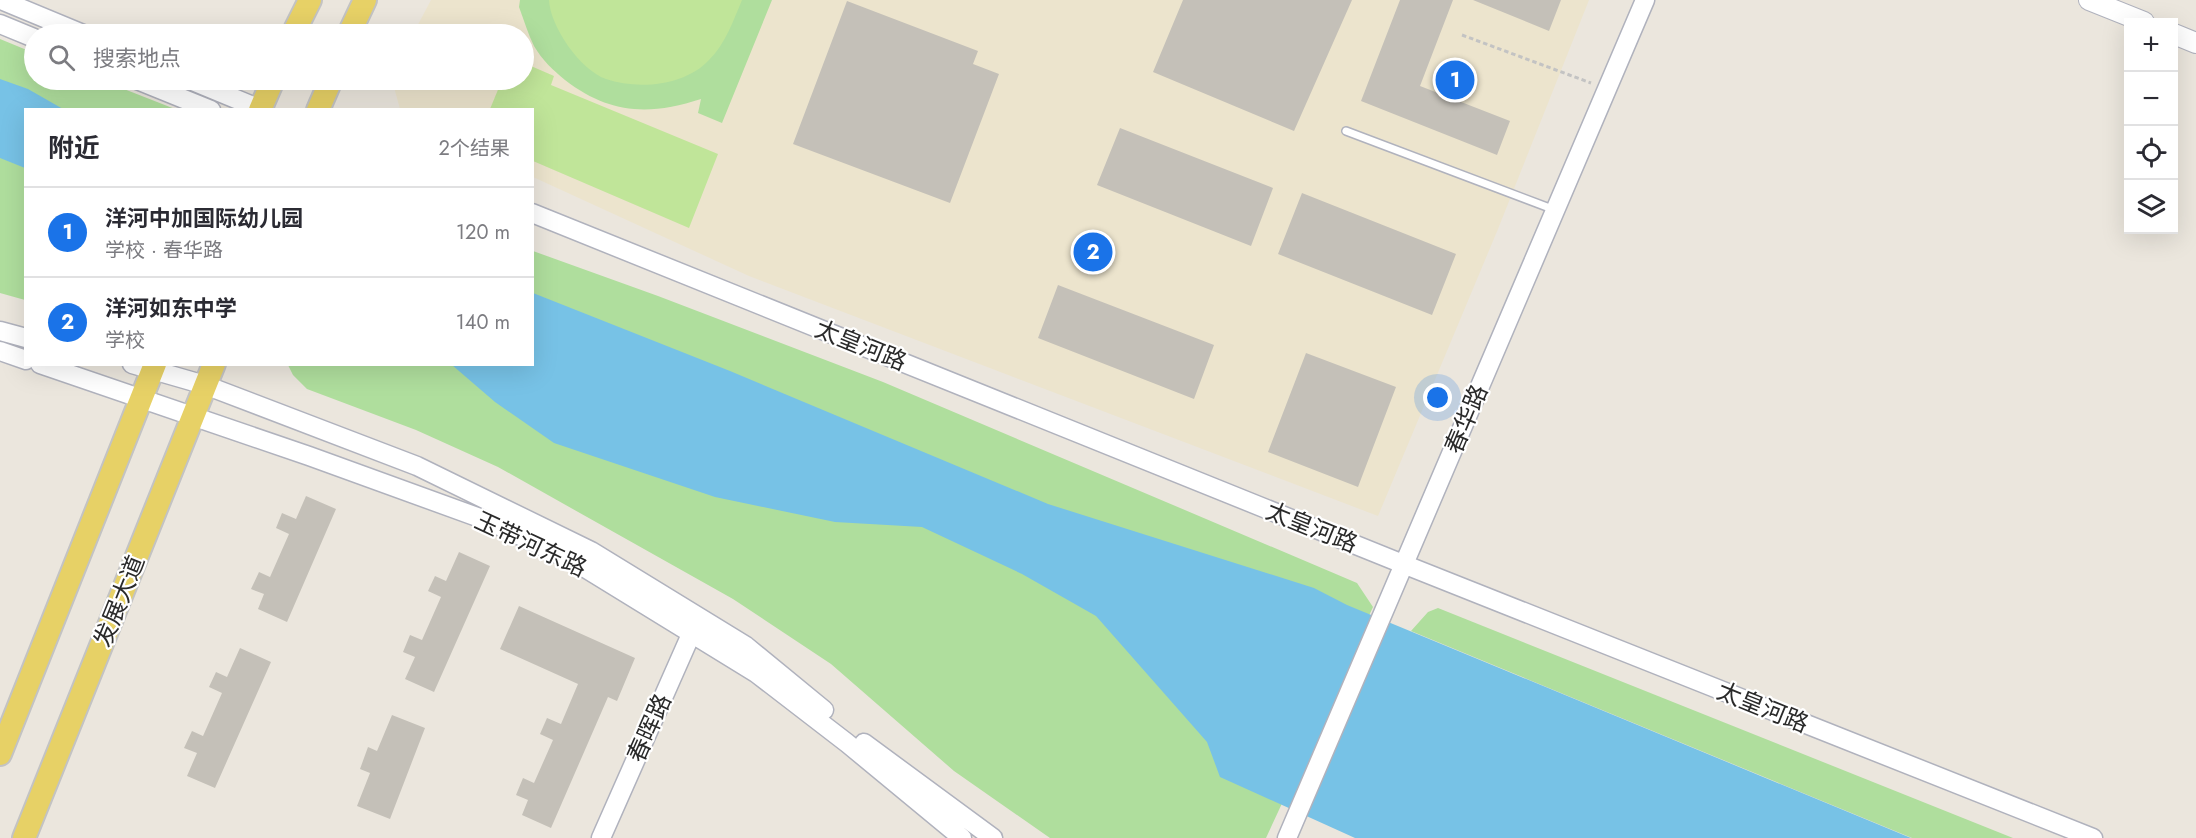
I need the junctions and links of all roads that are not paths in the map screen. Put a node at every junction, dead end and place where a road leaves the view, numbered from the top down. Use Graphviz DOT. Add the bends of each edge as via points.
graph roads {
  1 [pos="1,0"];
  2 [pos="310,0"];
  3 [pos="366,0"];
  4 [pos="1645,0"];
  5 [pos="2089,0"];
  6 [pos="2134,18"];
  7 [pos="0,24"];
  8 [pos="59,24"];
  9 [pos="298,24"];
  10 [pos="355,24"];
  11 [pos="24,34"];
  12 [pos="2178,36"];
  13 [pos="2196,44"];
  14 [pos="162,90"];
  15 [pos="214,90"];
  16 [pos="269,90"];
  17 [pos="327,90"];
  18 [pos="206,108"];
  19 [pos="258,108"];
  20 [pos="260,108"];
  21 [pos="319,108"];
  22 [pos="1346,131"];
  23 [pos="1555,210"];
  24 [pos="534,214"];
  25 [pos="0,331"];
  26 [pos="24,337"];
  27 [pos="0,351"];
  28 [pos="24,359"];
  29 [pos="46,366"];
  30 [pos="147,366"];
  31 [pos="209,375"];
  32 [pos="141,398"];
  33 [pos="193,416"];
  34 [pos="1403,564"];
  35 [pos="695,624"];
  36 [pos="0,754"];
  37 [pos="1290,832"];
  38 [pos="24,838"];
  39 [pos="601,838"];
  40 [pos="962,838"];
  41 [pos="993,838"];
  42 [pos="2093,838"];
  1 -- 8 [label="street"];
  2 -- 9 [label="main road"];
  3 -- 10 [label="main road"];
  4 -- 23 [label="street, 春华路"];
  5 -- 6 [label="main road"];
  7 -- 11 [label="street"];
  12 -- 13 [label="main road"];
  14 -- 18 [label="street"];
  15 -- 19 [label="street"];
  16 -- 20 [label="main road"];
  17 -- 21 [label="main road"];
  22 -- 23 [label="lane"];
  23 -- 34 [label="street, 春华路"];
  24 -- 34 [label="street, 太皇河路"];
  25 -- 26 [label="street"];
  27 -- 28 [label="street"];
  29 -- 32 [label="street, 玉带河东路"];
  30 -- 31 [label="street, 玉带河东路"];
  30 -- 32 [label="main road"];
  31 -- 33 [label="main road, 发展大道"];
  31 -- 35 [label="street, 玉带河东路" via="417,466 591,551"];
  32 -- 33 [label="street, 玉带河东路"];
  32 -- 36 [label="main road"];
  33 -- 35 [label="street, 玉带河东路" via="490,522"];
  33 -- 38 [label="main road, 发展大道"];
  34 -- 37 [label="street, 春华路"];
  34 -- 42 [label="street, 太皇河路"];
  35 -- 39 [label="street, 春晖路"];
  35 -- 40 [label="street, 玉带河东路"];
  35 -- 41 [label="street, 玉带河东路" via="746,646 867,745"];
}
